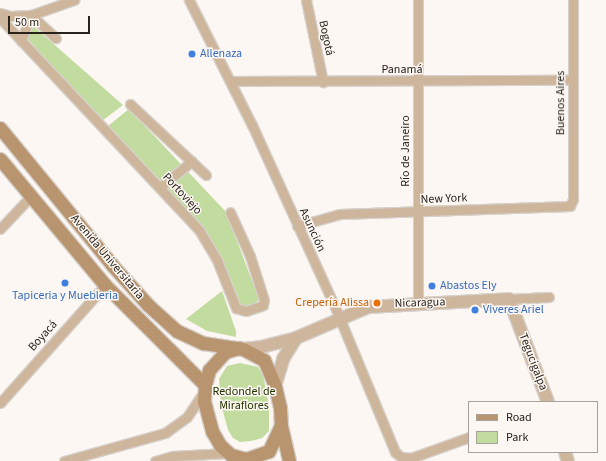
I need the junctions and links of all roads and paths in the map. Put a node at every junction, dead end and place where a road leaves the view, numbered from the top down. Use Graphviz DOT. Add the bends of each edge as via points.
graph roads {
  1 [pos="74,0"];
  2 [pos="189,0"];
  3 [pos="306,0"];
  4 [pos="418,0"];
  5 [pos="573,0"];
  6 [pos="0,13"];
  7 [pos="31,15"];
  8 [pos="0,18"];
  9 [pos="56,38"];
  10 [pos="21,41"];
  11 [pos="573,80"];
  12 [pos="231,82"];
  13 [pos="323,82"];
  14 [pos="418,82"];
  15 [pos="130,104"];
  16 [pos="0,128"];
  17 [pos="0,159"];
  18 [pos="192,161"];
  19 [pos="206,175"];
  20 [pos="160,188"];
  21 [pos="31,196"];
  22 [pos="570,206"];
  23 [pos="230,212"];
  24 [pos="418,212"];
  25 [pos="297,226"];
  26 [pos="0,229"];
  27 [pos="105,285"];
  28 [pos="549,296"];
  29 [pos="509,299"];
  30 [pos="418,302"];
  31 [pos="339,318"];
  32 [pos="296,338"];
  33 [pos="241,348"];
  34 [pos="275,386"];
  35 [pos="204,388"];
  36 [pos="548,401"];
  37 [pos="0,403"];
  38 [pos="280,425"];
  39 [pos="468,437"];
  40 [pos="231,456"];
  41 [pos="64,461"];
  42 [pos="155,461"];
  43 [pos="289,461"];
  1 -- 7 [label="street"];
  2 -- 12 [label="street, Asunción"];
  3 -- 13 [label="street, Bogotá"];
  4 -- 14 [label="street, Río de Janeiro"];
  5 -- 11 [label="street, Buenos Aires"];
  6 -- 7 [label="street" via="10,16"];
  7 -- 9 [label="street"];
  7 -- 10 [label="street"];
  8 -- 10 [label="street, Portoviejo"];
  10 -- 20 [label="street, Portoviejo"];
  11 -- 14 [label="street, Panamá"];
  11 -- 22 [label="street, Buenos Aires"];
  12 -- 13 [label="street, Panamá"];
  12 -- 25 [label="street, Asunción"];
  13 -- 14 [label="street, Panamá"];
  14 -- 24 [label="street, Río de Janeiro"];
  15 -- 18 [label="street"];
  16 -- 33 [label="main road, Avenida Universitaria" via="148,305 184,334 203,343"];
  17 -- 21 [label="main road, Avenida Universitaria"];
  18 -- 19 [label="street"];
  18 -- 20 [label="street"];
  20 -- 23 [label="street, Portoviejo" via="199,230 217,260 236,308 246,311 263,305 264,300 250,256"];
  21 -- 26 [label="street"];
  21 -- 27 [label="main road, Avenida Universitaria"];
  22 -- 24 [label="street, New York"];
  24 -- 25 [label="street, New York" via="340,214"];
  24 -- 30 [label="street, Río de Janeiro"];
  25 -- 31 [label="street, Asunción"];
  27 -- 35 [label="main road, Avenida Universitaria"];
  27 -- 37 [label="street, Boyacá"];
  28 -- 29 [label="street, Nicaragua"];
  29 -- 30 [label="street, Nicaragua"];
  29 -- 36 [label="street, Tegucigalpa"];
  30 -- 31 [label="street, Nicaragua" via="368,307"];
  31 -- 32 [label="street, Nicaragua"];
  31 -- 39 [label="street, Asunción" via="395,452 406,459 417,457"];
  32 -- 33 [label="street, Nicaragua" via="261,347"];
  32 -- 34 [label="street" via="283,359"];
  33 -- 34 [label="main road" via="264,360"];
  33 -- 35 [label="main road" via="225,352 218,359 209,370"];
  34 -- 38 [label="main road" via="280,408"];
  35 -- 40 [label="main road" via="206,417 212,431"];
  35 -- 41 [label="street" via="186,417 166,433"];
  38 -- 40 [label="main road" via="274,445 262,455 246,459"];
  38 -- 43 [label="main road"];
  40 -- 42 [label="street" via="173,456"];
}
